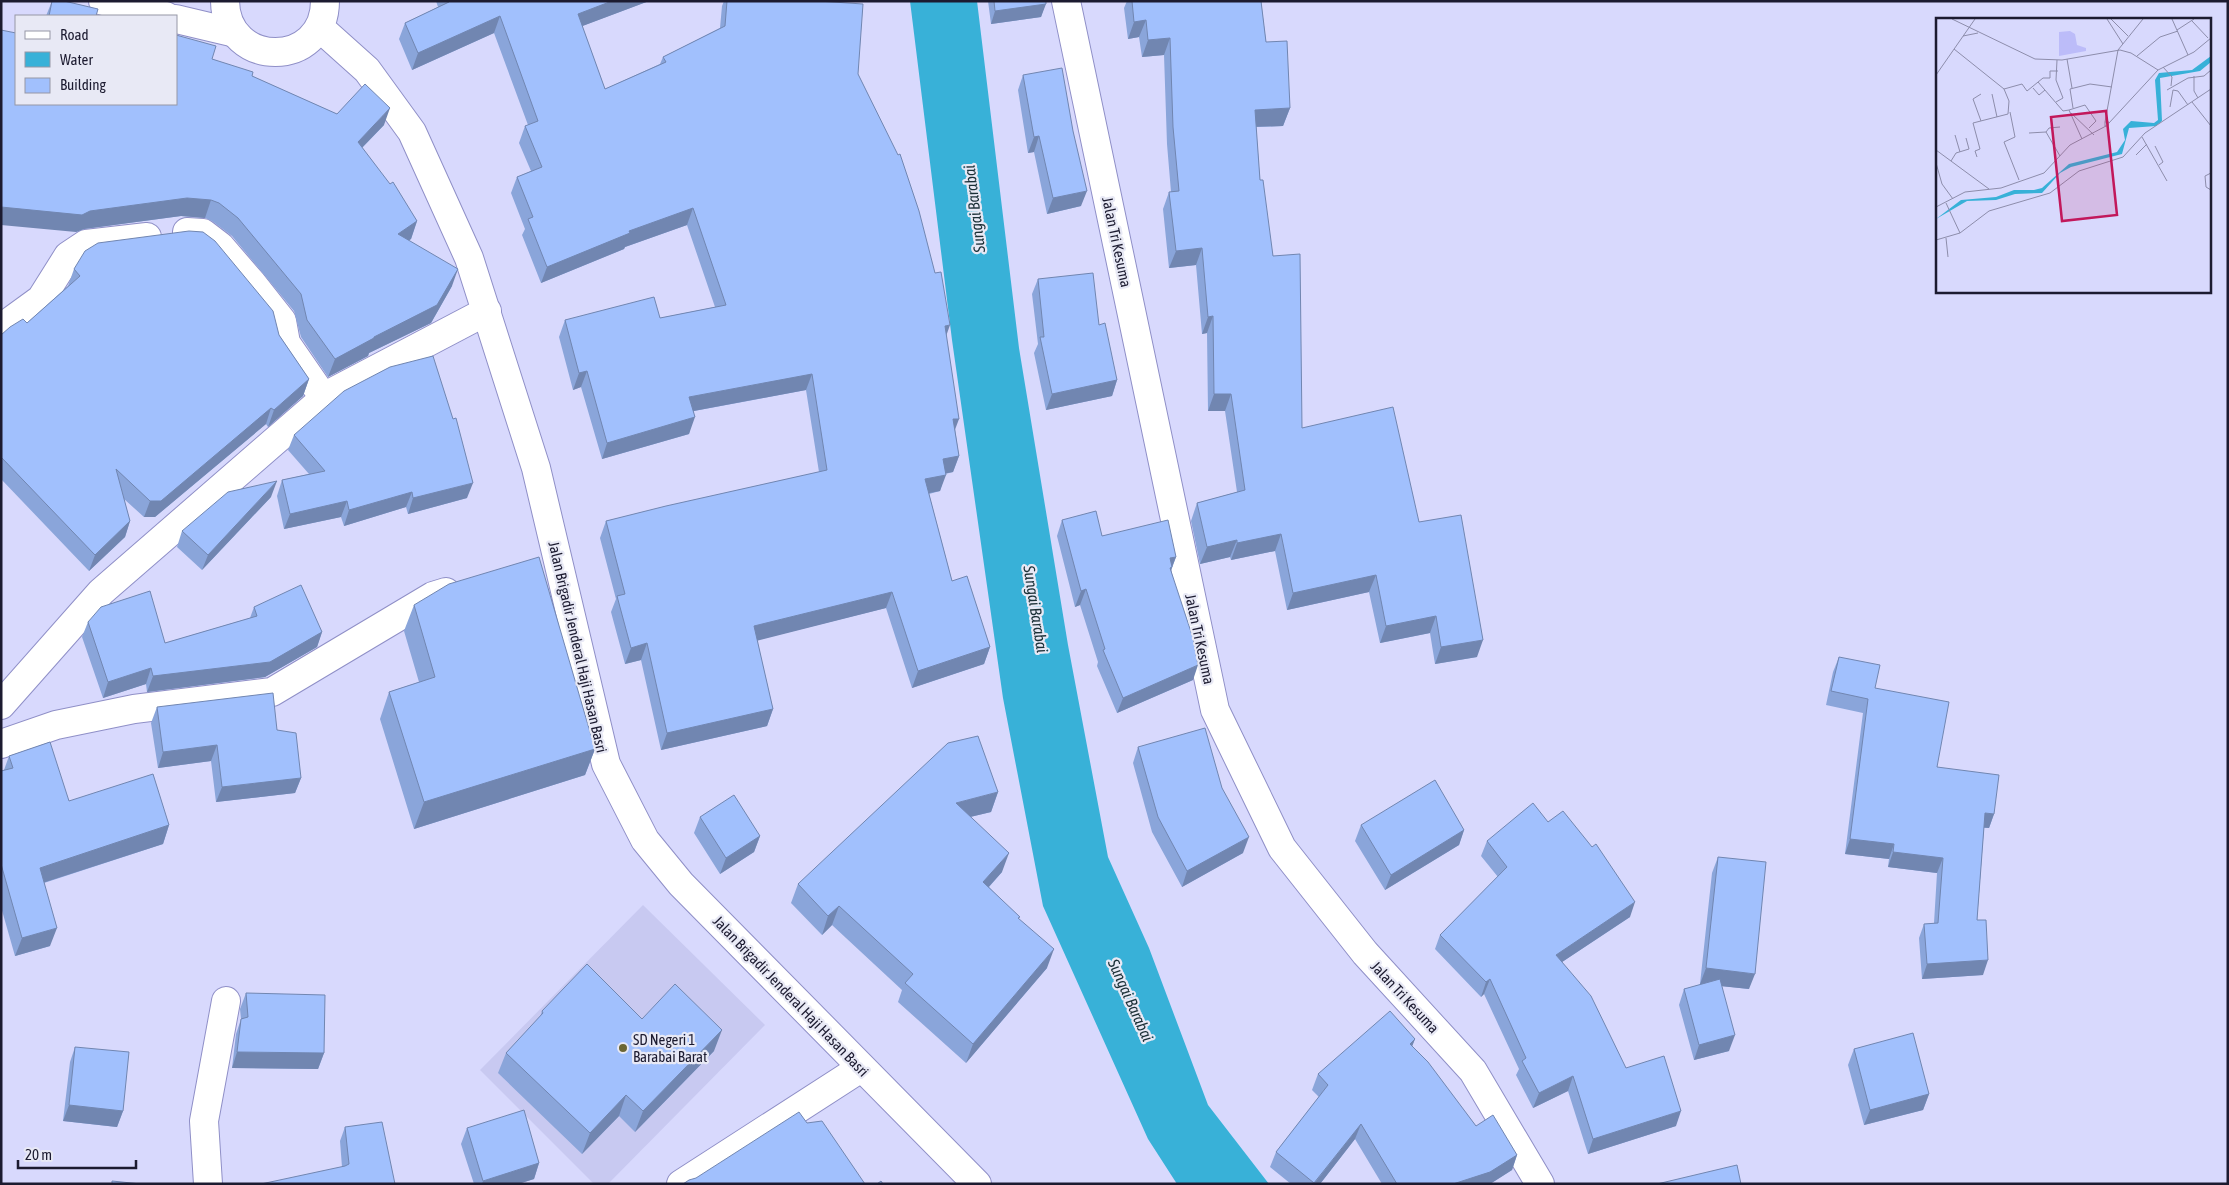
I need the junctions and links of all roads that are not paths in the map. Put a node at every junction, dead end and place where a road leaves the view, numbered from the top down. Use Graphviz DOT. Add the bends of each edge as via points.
graph roads {
  1 [pos="103,1"];
  2 [pos="225,1"];
  3 [pos="1066,1"];
  4 [pos="322,14"];
  5 [pos="162,15"];
  6 [pos="178,19"];
  7 [pos="235,32"];
  8 [pos="487,311"];
  9 [pos="1,328"];
  10 [pos="324,398"];
  11 [pos="471,584"];
  12 [pos="1,705"];
  13 [pos="1,744"];
  14 [pos="226,1001"];
  15 [pos="861,1068"];
  16 [pos="208,1184"];
  17 [pos="681,1184"];
  18 [pos="976,1184"];
  19 [pos="1540,1184"];
  1 -- 5 [label="street"];
  2 -- 7 [label="street" via="225,11"];
  3 -- 19 [label="street, Jalan Tri Kesuma" via="1215,710 1282,848 1365,953 1473,1071"];
  4 -- 7 [label="street" via="308,41 293,50 276,53 258,50"];
  4 -- 8 [label="street, Jalan Brigadir Jenderal Haji Hasan Basri" via="412,132 469,258"];
  6 -- 7 [label="street"];
  8 -- 10 [label="street"];
  8 -- 15 [label="street, Jalan Brigadir Jenderal Haji Hasan Basri" via="536,468 547,559 606,764 645,840 682,884"];
  9 -- 10 [label="street" via="41,299 68,256 86,244 183,231 203,234 226,254 282,322 286,343"];
  10 -- 12 [label="street" via="101,592"];
  11 -- 13 [label="street" via="433,596 272,692 134,709 56,726"];
  14 -- 16 [label="street" via="204,1121"];
  15 -- 17 [label="street"];
  15 -- 18 [label="street, Jalan Brigadir Jenderal Haji Hasan Basri"];
}
